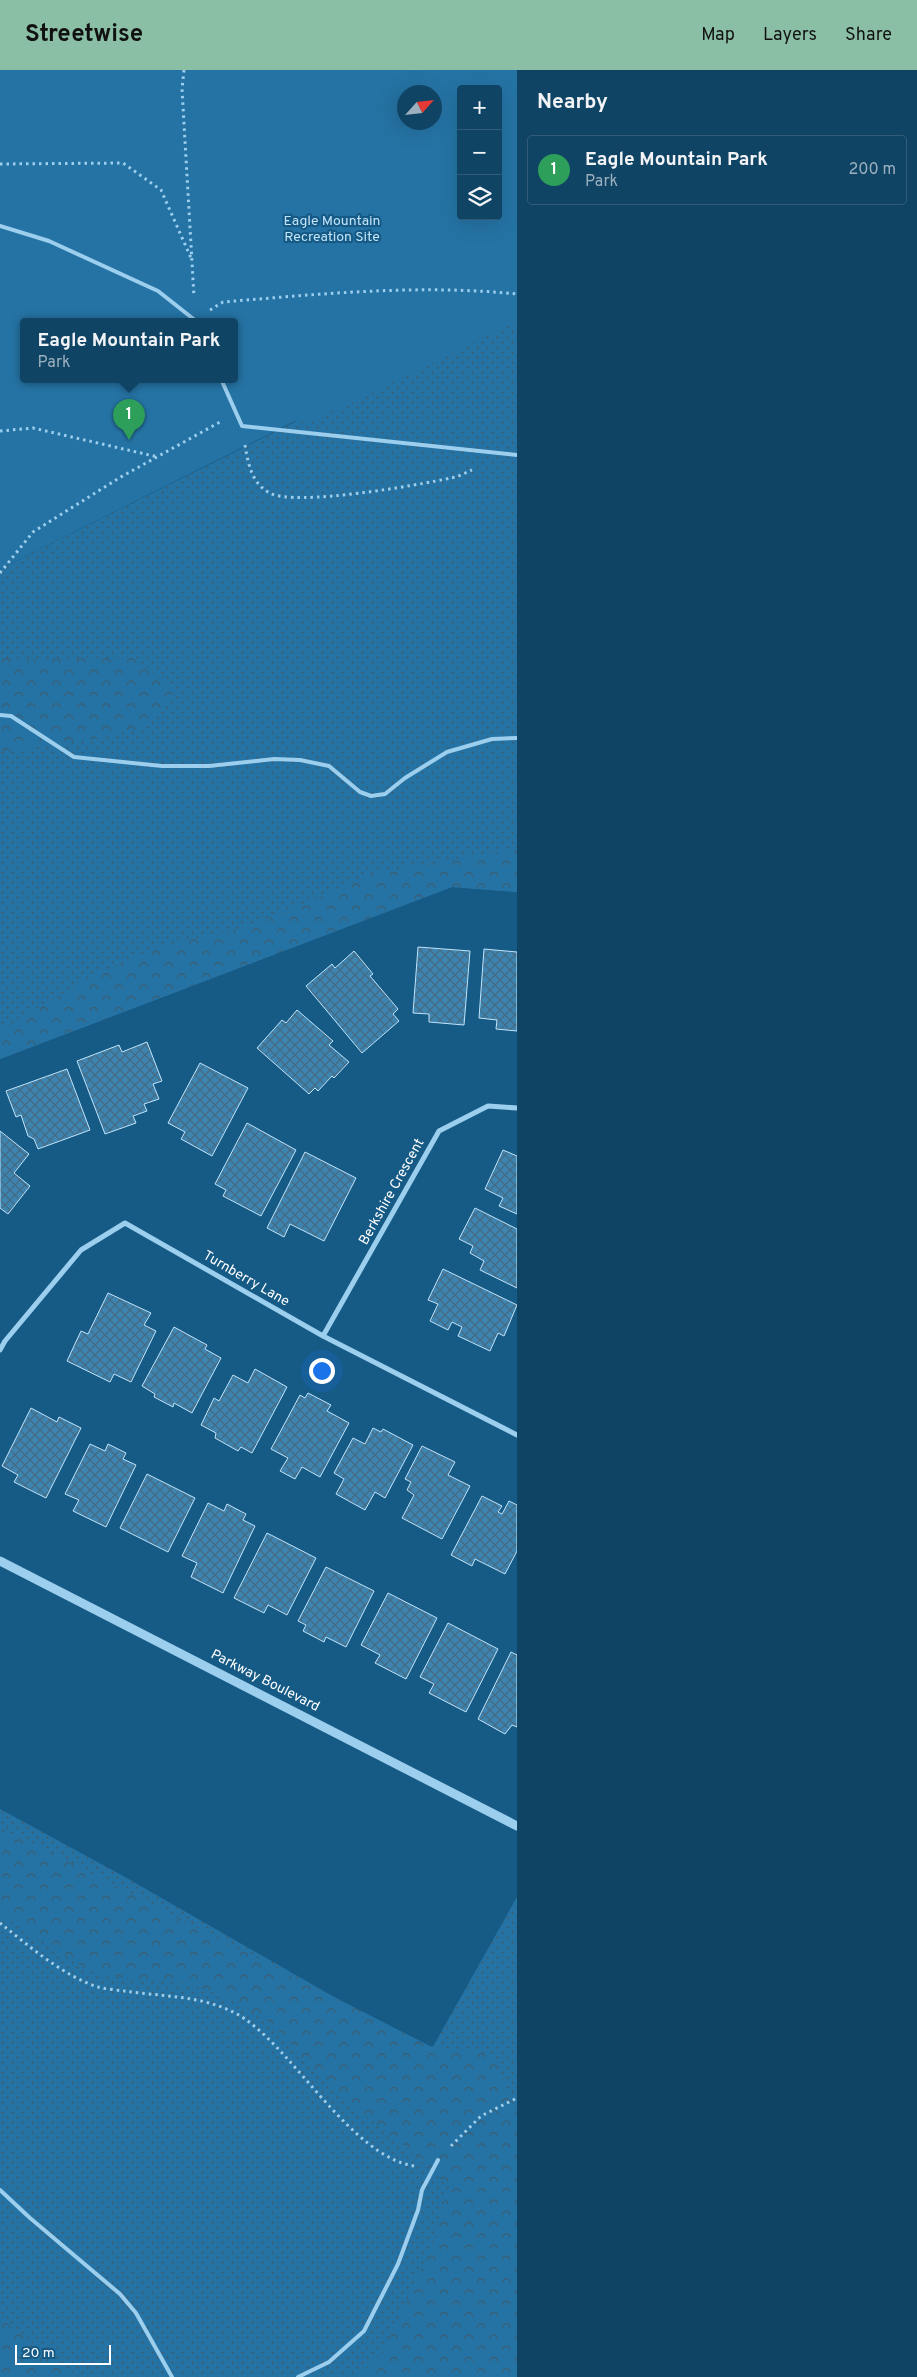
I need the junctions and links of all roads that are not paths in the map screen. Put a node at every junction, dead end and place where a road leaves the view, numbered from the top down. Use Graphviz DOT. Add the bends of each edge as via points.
graph roads {
  1 [pos="0,226"];
  2 [pos="191,318"];
  3 [pos="223,383"];
  4 [pos="517,455"];
  5 [pos="0,715"];
  6 [pos="517,738"];
  7 [pos="517,1108"];
  8 [pos="324,1336"];
  9 [pos="0,1350"];
  10 [pos="517,1435"];
  11 [pos="0,1561"];
  12 [pos="517,1826"];
  13 [pos="438,2160"];
  14 [pos="0,2190"];
  15 [pos="172,2377"];
  16 [pos="298,2377"];
  1 -- 2 [label="lane" via="49,242 158,290"];
  3 -- 4 [label="lane" via="242,426"];
  5 -- 6 [label="lane" via="12,716 74,758 162,766 300,760 329,766 371,796 385,794 404,778 447,752 492,739"];
  7 -- 8 [label="street, Berkshire Crescent" via="488,1106 439,1131"];
  8 -- 9 [label="street, Turnberry Lane" via="125,1223 81,1250"];
  8 -- 10 [label="street, Turnberry Lane"];
  11 -- 12 [label="street, Parkway Boulevard"];
  13 -- 16 [label="lane" via="422,2190 398,2264 364,2331 329,2362"];
  14 -- 15 [label="lane" via="120,2294 136,2313"];
}
